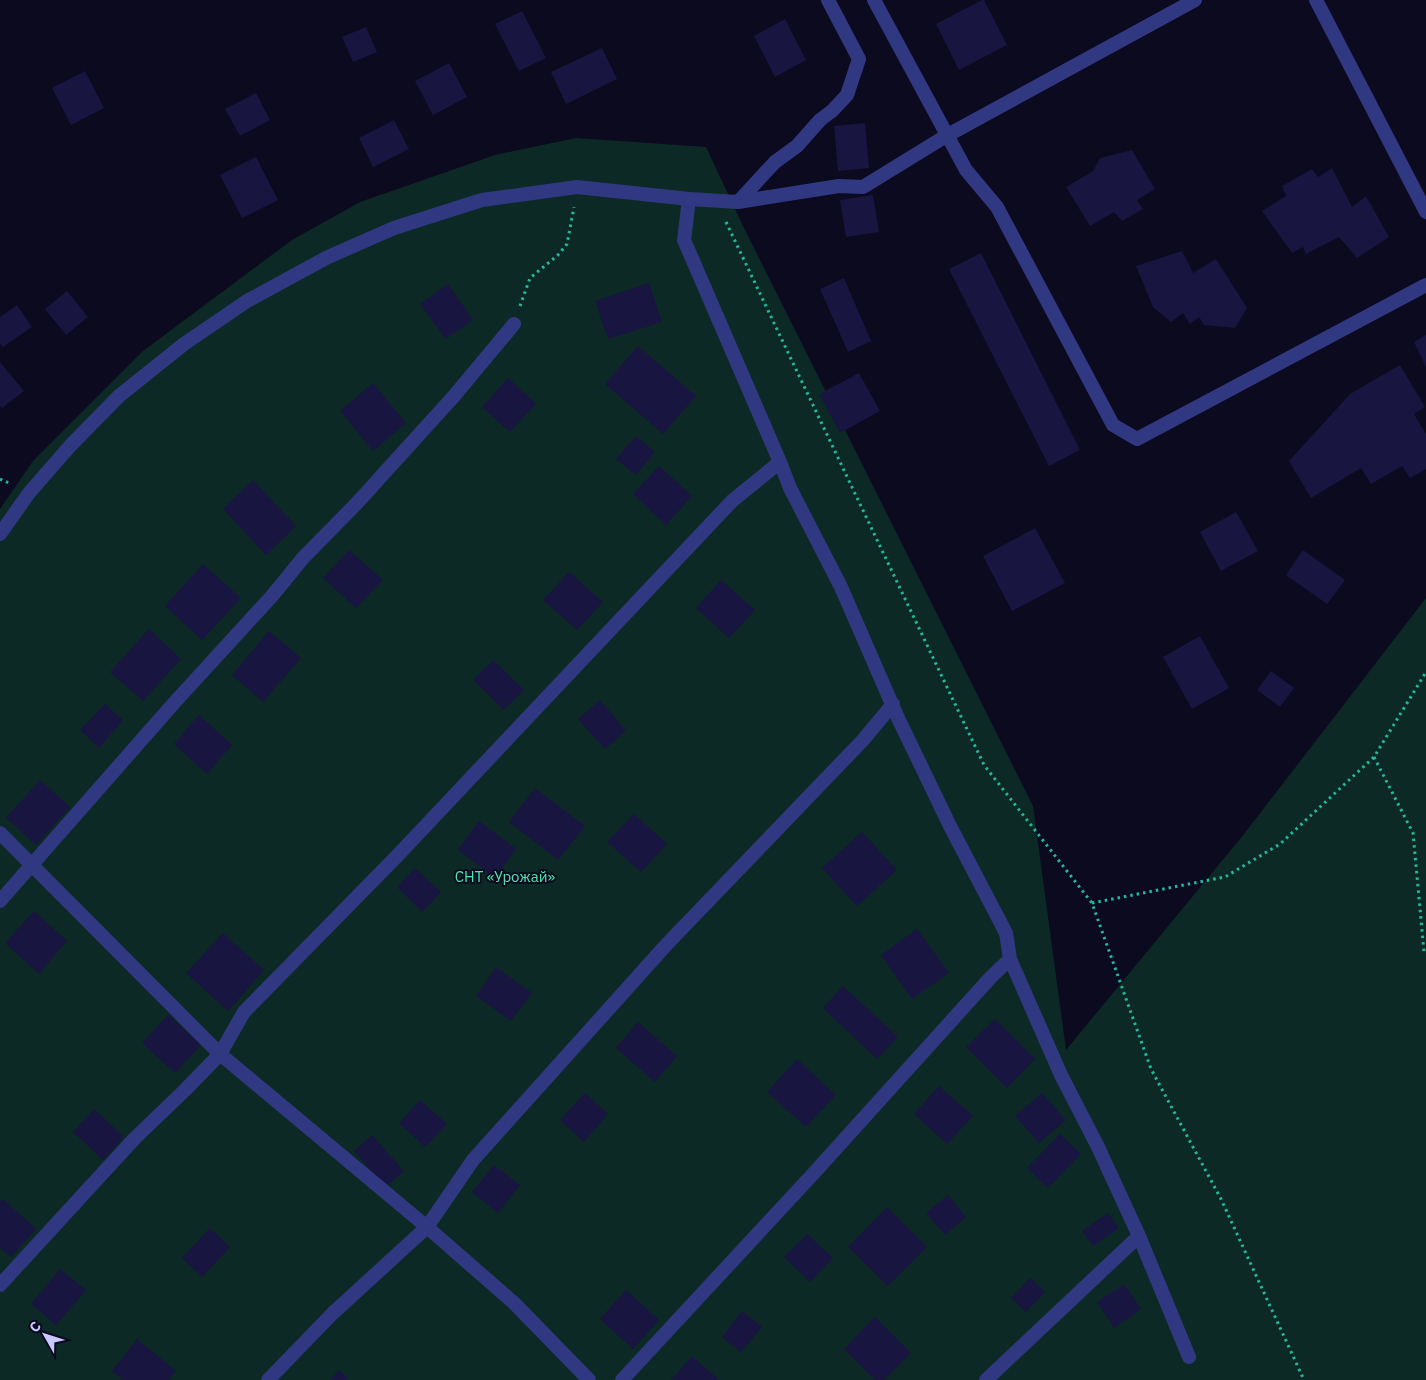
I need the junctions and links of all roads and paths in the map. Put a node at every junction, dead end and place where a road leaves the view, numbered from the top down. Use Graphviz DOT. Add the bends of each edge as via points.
graph roads {
  1 [pos="828,0"];
  2 [pos="874,0"];
  3 [pos="1195,0"];
  4 [pos="1316,0"];
  5 [pos="946,136"];
  6 [pos="577,187"];
  7 [pos="689,199"];
  8 [pos="715,199"];
  9 [pos="738,202"];
  10 [pos="1426,212"];
  11 [pos="1426,284"];
  12 [pos="514,324"];
  13 [pos="780,462"];
  14 [pos="0,534"];
  15 [pos="1426,672"];
  16 [pos="893,704"];
  17 [pos="1374,757"];
  18 [pos="0,833"];
  19 [pos="32,865"];
  20 [pos="0,901"];
  21 [pos="1092,903"];
  22 [pos="1426,953"];
  23 [pos="1010,958"];
  24 [pos="220,1054"];
  25 [pos="427,1227"];
  26 [pos="1139,1236"];
  27 [pos="0,1284"];
  28 [pos="1189,1357"];
  29 [pos="268,1380"];
  30 [pos="589,1380"];
  31 [pos="622,1380"];
  32 [pos="986,1380"];
  33 [pos="1304,1380"];
  1 -- 9 [label="street" via="859,59 847,95"];
  2 -- 5 [label="street"];
  3 -- 5 [label="street"];
  4 -- 10 [label="street"];
  5 -- 9 [label="street" via="863,187 839,186"];
  5 -- 11 [label="street" via="966,170 997,207 1113,425 1137,439"];
  6 -- 7 [label="street"];
  6 -- 12 [label="path" via="568,244 530,278"];
  6 -- 14 [label="street" via="482,200 394,228 326,258 247,301 184,344 119,396 70,446"];
  7 -- 8 [label="street"];
  7 -- 13 [label="street" via="684,240"];
  8 -- 9 [label="street"];
  8 -- 21 [label="path" via="984,766"];
  12 -- 19 [label="street" via="454,396 303,558"];
  13 -- 16 [label="street"];
  13 -- 24 [label="street" via="732,501 398,855 244,1012"];
  15 -- 17 [label="path"];
  16 -- 23 [label="street" via="950,826 1006,933"];
  16 -- 25 [label="street" via="863,740 667,944 473,1160"];
  17 -- 21 [label="path" via="1280,844 1225,877"];
  17 -- 22 [label="path" via="1413,833"];
  18 -- 19 [label="street"];
  19 -- 20 [label="street"];
  19 -- 24 [label="street"];
  21 -- 33 [label="path" via="1151,1069 1221,1199"];
  23 -- 26 [label="street" via="1061,1075"];
  23 -- 31 [label="street"];
  24 -- 25 [label="street"];
  24 -- 27 [label="street" via="135,1138"];
  25 -- 29 [label="street" via="332,1314"];
  25 -- 30 [label="street" via="514,1303"];
  26 -- 28 [label="street"];
  26 -- 32 [label="street"];
}
